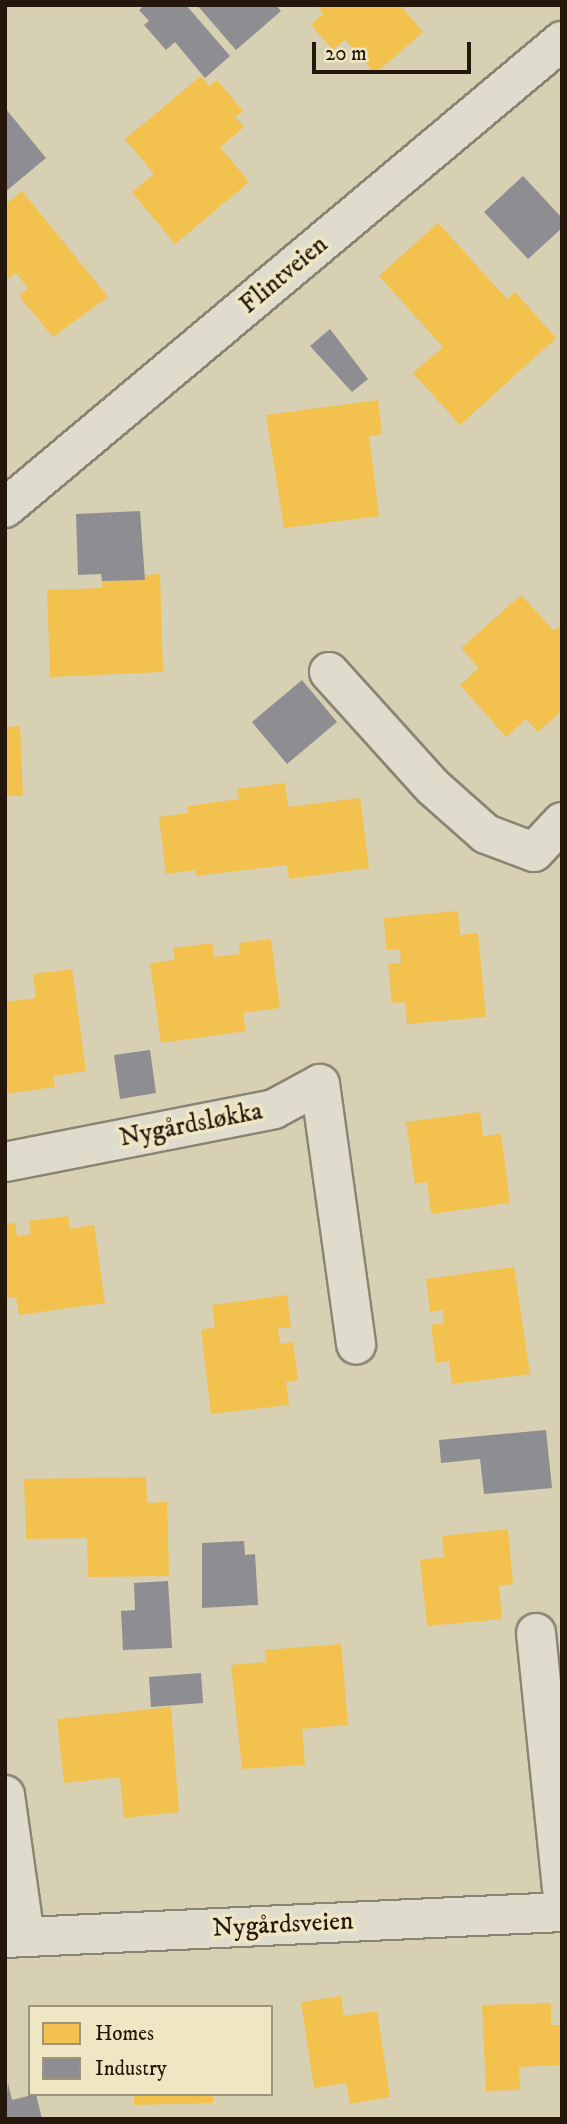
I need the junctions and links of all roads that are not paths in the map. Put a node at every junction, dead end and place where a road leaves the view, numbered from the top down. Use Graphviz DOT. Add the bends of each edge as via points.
graph roads {
  1 [pos="562,41"];
  2 [pos="5,508"];
  3 [pos="329,672"];
  4 [pos="562,822"];
  5 [pos="5,1162"];
  6 [pos="356,1345"];
  7 [pos="536,1633"];
  8 [pos="5,1795"];
  9 [pos="562,1889"];
  10 [pos="562,1912"];
  11 [pos="15,1938"];
  1 -- 2 [label="street, Flintveien"];
  3 -- 4 [label="street" via="433,787 485,834 534,852"];
  5 -- 6 [label="street, Nygårdsløkka" via="274,1109 320,1084"];
  7 -- 9 [label="street"];
  8 -- 11 [label="street"];
  10 -- 11 [label="street, Nygårdsveien"];
}
